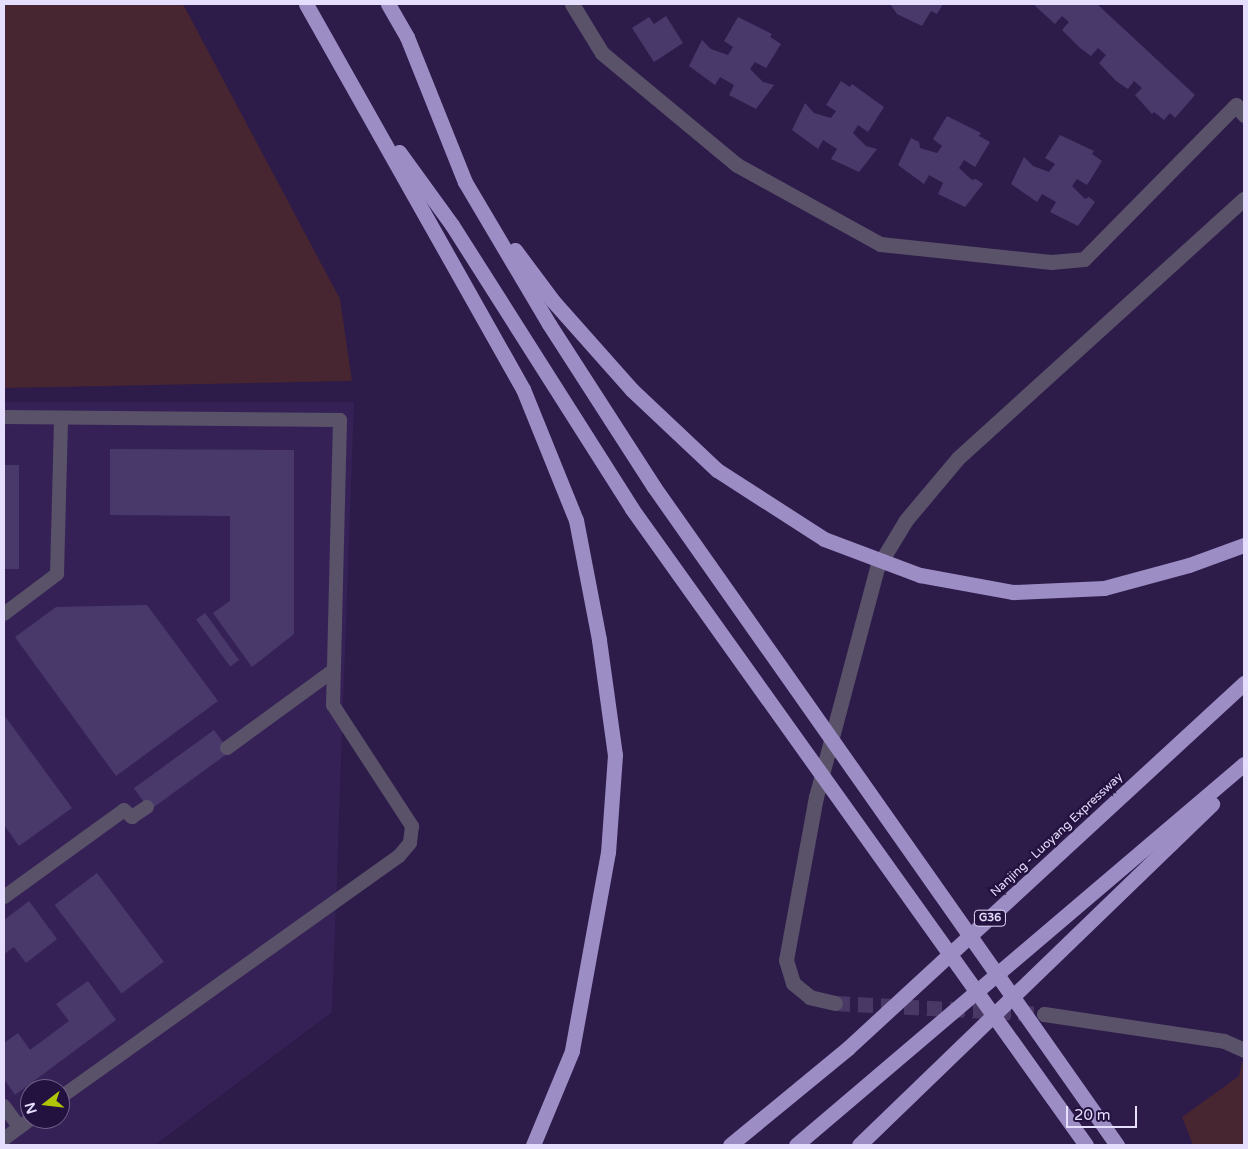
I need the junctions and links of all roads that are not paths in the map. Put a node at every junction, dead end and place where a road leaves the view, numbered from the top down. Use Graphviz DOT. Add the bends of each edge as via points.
graph roads {
  1 [pos="306,4"];
  2 [pos="388,4"];
  3 [pos="572,4"];
  4 [pos="358,96"];
  5 [pos="1240,110"];
  6 [pos="465,182"];
  7 [pos="1244,199"];
  8 [pos="4,417"];
  9 [pos="61,418"];
  10 [pos="1244,545"];
  11 [pos="4,614"];
  12 [pos="334,670"];
  13 [pos="1244,683"];
  14 [pos="227,748"];
  15 [pos="1244,764"];
  16 [pos="1244,772"];
  17 [pos="146,807"];
  18 [pos="4,897"];
  19 [pos="834,1003"];
  20 [pos="1044,1014"];
  21 [pos="1244,1050"];
  22 [pos="70,1091"];
  23 [pos="4,1106"];
  24 [pos="19,1128"];
  25 [pos="4,1139"];
  26 [pos="533,1145"];
  27 [pos="730,1145"];
  28 [pos="796,1145"];
  29 [pos="859,1145"];
  30 [pos="1086,1145"];
  31 [pos="1117,1145"];
  1 -- 4 [label="highway"];
  2 -- 6 [label="highway" via="407,38"];
  3 -- 5 [label="street" via="602,53 736,165 880,244 1052,262 1084,259"];
  4 -- 26 [label="highway" via="523,390 576,520 599,640 615,755 608,852 572,1051"];
  4 -- 30 [label="highway, bridge" via="452,225 632,509"];
  6 -- 10 [label="highway, bridge" via="553,301 632,390 717,470 824,539 920,575 1012,592 1104,588 1190,565"];
  6 -- 31 [label="highway, bridge" via="549,324 654,487"];
  7 -- 19 [label="street" via="958,458 906,520 877,568 816,797 786,960 793,983 810,997"];
  8 -- 9 [label="lane"];
  9 -- 11 [label="lane" via="58,574"];
  9 -- 12 [label="lane" via="340,420"];
  12 -- 14 [label="lane"];
  12 -- 22 [label="lane" via="333,705 409,819 412,834 406,850"];
  13 -- 27 [label="highway, Nanjing - Luoyang Expressway / G36" via="848,1048"];
  15 -- 28 [label="highway"];
  16 -- 29 [label="highway"];
  17 -- 18 [label="lane" via="132,818 124,810"];
  20 -- 21 [label="street" via="1224,1041"];
  23 -- 24 [label="lane"];
  24 -- 25 [label="lane"];
}
